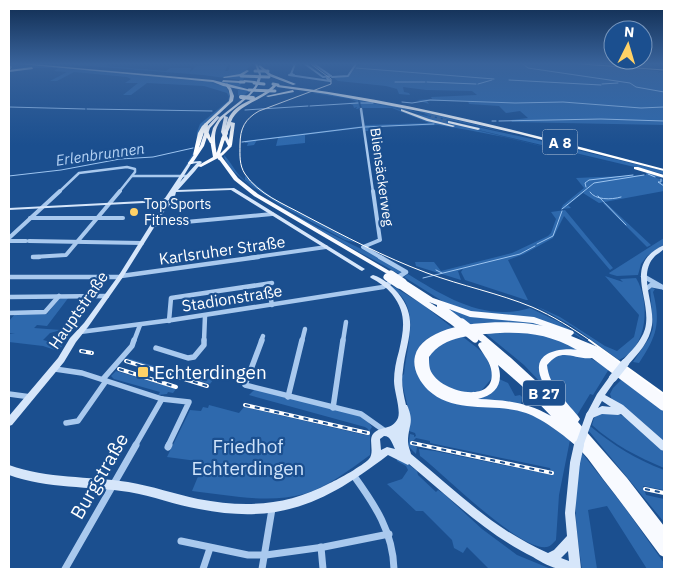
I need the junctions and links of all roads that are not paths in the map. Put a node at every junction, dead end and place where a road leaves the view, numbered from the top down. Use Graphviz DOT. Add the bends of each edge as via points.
graph roads {
  1 [pos="230,91"];
  2 [pos="236,91"];
  3 [pos="254,91"];
  4 [pos="262,91"];
  5 [pos="272,91"];
  6 [pos="293,91"];
  7 [pos="318,91"];
  8 [pos="322,91"];
  9 [pos="333,91"];
  10 [pos="312,92"];
  11 [pos="359,96"];
  12 [pos="261,98"];
  13 [pos="399,107"];
  14 [pos="361,109"];
  15 [pos="229,112"];
  16 [pos="431,116"];
  17 [pos="449,122"];
  18 [pos="207,123"];
  19 [pos="485,132"];
  20 [pos="212,142"];
  21 [pos="230,145"];
  22 [pos="195,154"];
  23 [pos="217,157"];
  24 [pos="190,163"];
  25 [pos="199,166"];
  26 [pos="664,169"];
  27 [pos="132,176"];
  28 [pos="176,176"];
  29 [pos="184,176"];
  30 [pos="664,176"];
  31 [pos="174,190"];
  32 [pos="152,201"];
  33 [pos="166,201"];
  34 [pos="110,204"];
  35 [pos="42,208"];
  36 [pos="9,209"];
  37 [pos="272,214"];
  38 [pos="30,218"];
  39 [pos="98,218"];
  40 [pos="123,218"];
  41 [pos="153,225"];
  42 [pos="9,239"];
  43 [pos="77,242"];
  44 [pos="142,243"];
  45 [pos="326,247"];
  46 [pos="664,247"];
  47 [pos="33,257"];
  48 [pos="9,277"];
  49 [pos="120,277"];
  50 [pos="642,277"];
  51 [pos="401,283"];
  52 [pos="386,286"];
  53 [pos="664,288"];
  54 [pos="645,290"];
  55 [pos="58,296"];
  56 [pos="107,296"];
  57 [pos="9,297"];
  58 [pos="429,299"];
  59 [pos="272,305"];
  60 [pos="9,313"];
  61 [pos="205,316"];
  62 [pos="169,321"];
  63 [pos="346,322"];
  64 [pos="458,323"];
  65 [pos="140,325"];
  66 [pos="306,329"];
  67 [pos="80,332"];
  68 [pos="263,336"];
  69 [pos="480,341"];
  70 [pos="156,348"];
  71 [pos="595,349"];
  72 [pos="610,367"];
  73 [pos="55,369"];
  74 [pos="105,380"];
  75 [pos="9,394"];
  76 [pos="600,396"];
  77 [pos="30,397"];
  78 [pos="288,397"];
  79 [pos="162,399"];
  80 [pos="664,399"];
  81 [pos="402,405"];
  82 [pos="664,407"];
  83 [pos="333,408"];
  84 [pos="618,411"];
  85 [pos="590,415"];
  86 [pos="403,416"];
  87 [pos="630,417"];
  88 [pos="9,422"];
  89 [pos="66,423"];
  90 [pos="384,432"];
  91 [pos="377,445"];
  92 [pos="392,446"];
  93 [pos="168,447"];
  94 [pos="584,447"];
  95 [pos="664,447"];
  96 [pos="600,453"];
  97 [pos="372,462"];
  98 [pos="414,462"];
  99 [pos="574,462"];
  100 [pos="9,470"];
  101 [pos="354,476"];
  102 [pos="113,485"];
  103 [pos="272,509"];
  104 [pos="389,534"];
  105 [pos="664,534"];
  106 [pos="571,539"];
  107 [pos="181,541"];
  108 [pos="322,547"];
  109 [pos="210,548"];
  110 [pos="664,551"];
  111 [pos="266,555"];
  112 [pos="546,557"];
  113 [pos="65,569"];
  114 [pos="203,569"];
  115 [pos="262,569"];
  116 [pos="323,569"];
  117 [pos="394,569"];
  118 [pos="575,569"];
  1 -- 15 [label="highway" via="232,98"];
  2 -- 4 [label="highway, bridge" via="237,96 253,98 263,94"];
  3 -- 15 [label="highway"];
  5 -- 12 [label="highway"];
  6 -- 10 [label="highway, A 8, bridge"];
  7 -- 13 [label="highway, A 8"];
  8 -- 11 [label="highway, A 8"];
  9 -- 11 [label="highway, A 8"];
  10 -- 12 [label="highway" via="283,92"];
  10 -- 13 [label="highway, A 8"];
  11 -- 26 [label="highway, A 8"];
  12 -- 15 [label="highway"];
  13 -- 16 [label="highway, A 8"];
  13 -- 19 [label="highway" via="434,122"];
  13 -- 26 [label="highway, A 8" via="426,116"];
  14 -- 52 [label="street, Bliensäckerweg" via="380,240 363,247 406,272"];
  15 -- 18 [label="highway"];
  15 -- 20 [label="highway" via="215,128"];
  15 -- 21 [label="highway" via="233,120"];
  15 -- 21 [label="highway" via="223,132"];
  15 -- 22 [label="highway" via="208,128 202,146"];
  15 -- 23 [label="highway, bridge" via="230,118"];
  15 -- 23 [label="highway" via="217,133"];
  17 -- 30 [label="highway, A 8"];
  18 -- 20 [label="highway, bridge" via="205,130"];
  18 -- 22 [label="highway" via="201,130"];
  20 -- 23 [label="highway, B 27"];
  21 -- 25 [label="highway" via="224,153"];
  22 -- 24 [label="highway"];
  23 -- 51 [label="highway, B 27, bridge" via="256,195"];
  24 -- 25 [label="main road" via="200,162"];
  24 -- 29 [label="main road, Hauptstraße"];
  25 -- 29 [label="main road, Hauptstraße"];
  27 -- 28 [label="street"];
  27 -- 34 [label="street"];
  27 -- 35 [label="street" via="136,171 130,168 79,173"];
  28 -- 29 [label="street"];
  28 -- 29 [label="street"];
  29 -- 31 [label="main road, Hauptstraße"];
  29 -- 31 [label="main road, Hauptstraße"];
  31 -- 32 [label="main road" via="164,198"];
  31 -- 33 [label="main road, Hauptstraße"];
  31 -- 37 [label="main road" via="226,188 237,191"];
  32 -- 33 [label="main road"];
  32 -- 34 [label="main road"];
  33 -- 41 [label="main road, Hauptstraße"];
  34 -- 35 [label="main road"];
  34 -- 39 [label="street"];
  35 -- 36 [label="main road"];
  35 -- 38 [label="street"];
  37 -- 41 [label="street"];
  37 -- 45 [label="main road"];
  38 -- 39 [label="street"];
  38 -- 42 [label="street"];
  39 -- 40 [label="street"];
  39 -- 43 [label="street"];
  41 -- 44 [label="main road, Hauptstraße"];
  42 -- 43 [label="street"];
  43 -- 44 [label="street"];
  43 -- 47 [label="street" via="63,257"];
  44 -- 49 [label="main road, Hauptstraße"];
  45 -- 49 [label="street, Karlsruher Straße"];
  45 -- 52 [label="main road"];
  46 -- 50 [label="main road" via="648,261"];
  48 -- 49 [label="street, Karlsruher Straße"];
  49 -- 56 [label="main road, Hauptstraße"];
  50 -- 53 [label="street"];
  50 -- 54 [label="main road"];
  51 -- 58 [label="highway, B 27"];
  51 -- 64 [label="highway, B 27"];
  52 -- 59 [label="street, Stadionstraße"];
  52 -- 81 [label="main road" via="402,301 407,315 398,377"];
  53 -- 54 [label="street" via="651,285"];
  54 -- 76 [label="main road, bridge" via="649,325 646,336"];
  55 -- 56 [label="street"];
  55 -- 57 [label="street"];
  55 -- 60 [label="street" via="45,312"];
  56 -- 67 [label="main road, Hauptstraße"];
  58 -- 64 [label="highway, B 27"];
  58 -- 71 [label="highway" via="470,314 542,322 568,332"];
  59 -- 61 [label="street, Stadionstraße"];
  59 -- 62 [label="street" via="270,283 171,298"];
  61 -- 62 [label="street, Stadionstraße"];
  61 -- 70 [label="street" via="204,344 194,357"];
  62 -- 65 [label="street, Stadionstraße"];
  63 -- 83 [label="street"];
  64 -- 69 [label="highway, B 27, bridge"];
  65 -- 67 [label="street, Stadionstraße"];
  65 -- 74 [label="street" via="132,346"];
  66 -- 78 [label="street"];
  67 -- 73 [label="main road, Hauptstraße"];
  68 -- 78 [label="street" via="245,385"];
  69 -- 72 [label="highway" via="494,364 497,374 494,384 483,393 466,396 446,391 435,383 426,369 426,352 440,341 471,333 532,331 588,352"];
  69 -- 94 [label="highway, B 27" via="525,383"];
  69 -- 96 [label="highway, B 27" via="540,389"];
  71 -- 80 [label="highway"];
  71 -- 94 [label="highway" via="544,328 496,325 438,335 424,344 418,355 419,370 432,388 440,393 460,401 502,403 525,408 552,422"];
  72 -- 82 [label="highway"];
  72 -- 96 [label="highway" via="582,354 564,352 552,354 543,364 550,388"];
  73 -- 74 [label="street"];
  73 -- 77 [label="main road, Hauptstraße"];
  74 -- 79 [label="street"];
  74 -- 89 [label="street" via="78,421"];
  75 -- 77 [label="street"];
  76 -- 84 [label="main road"];
  76 -- 85 [label="main road"];
  76 -- 87 [label="main road"];
  77 -- 88 [label="main road, Hauptstraße"];
  78 -- 83 [label="street"];
  79 -- 93 [label="street" via="189,402"];
  79 -- 102 [label="street, Burgstraße"];
  81 -- 86 [label="main road"];
  81 -- 98 [label="main road" via="408,419 403,445"];
  83 -- 90 [label="street" via="361,414"];
  84 -- 85 [label="main road" via="602,410"];
  84 -- 87 [label="main road"];
  85 -- 99 [label="main road, bridge"];
  86 -- 90 [label="main road" via="397,426"];
  86 -- 92 [label="main road" via="403,425"];
  87 -- 95 [label="main road"];
  90 -- 91 [label="main road" via="376,439"];
  90 -- 92 [label="main road"];
  91 -- 92 [label="main road"];
  91 -- 97 [label="main road"];
  92 -- 97 [label="main road"];
  92 -- 98 [label="main road"];
  94 -- 110 [label="highway, B 27"];
  96 -- 105 [label="highway, B 27"];
  97 -- 101 [label="main road"];
  98 -- 112 [label="main road" via="500,533 519,546"];
  99 -- 106 [label="main road"];
  100 -- 102 [label="main road" via="32,476"];
  101 -- 103 [label="main road" via="314,497"];
  101 -- 104 [label="street"];
  102 -- 103 [label="main road" via="226,509"];
  102 -- 113 [label="street, Burgstraße"];
  103 -- 111 [label="street"];
  104 -- 108 [label="street"];
  104 -- 117 [label="street"];
  106 -- 112 [label="main road" via="558,554"];
  106 -- 118 [label="main road"];
  107 -- 109 [label="street"];
  108 -- 111 [label="street"];
  108 -- 116 [label="street"];
  109 -- 111 [label="street"];
  109 -- 114 [label="street"];
  111 -- 115 [label="street"];
  112 -- 118 [label="main road"];
}
